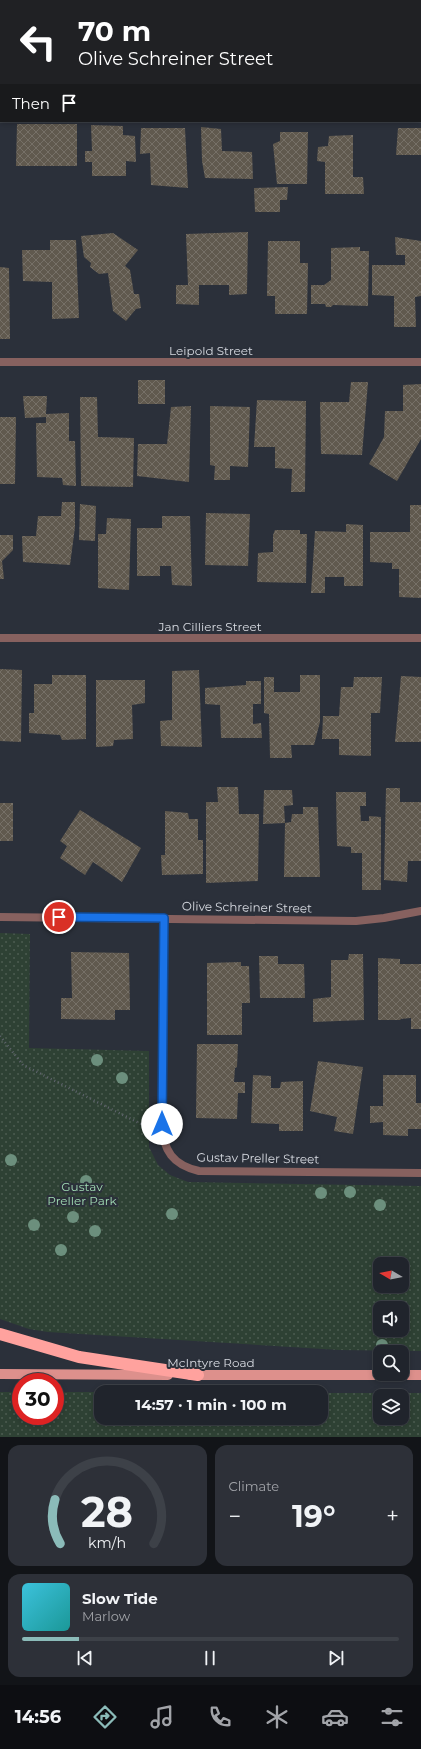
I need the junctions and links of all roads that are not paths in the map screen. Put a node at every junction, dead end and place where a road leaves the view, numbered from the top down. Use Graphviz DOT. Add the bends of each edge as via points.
graph roads {
  1 [pos="0,362"];
  2 [pos="421,362"];
  3 [pos="0,638"];
  4 [pos="421,638"];
  5 [pos="421,911"];
  6 [pos="0,917"];
  7 [pos="164,918"];
  8 [pos="421,1173"];
  9 [pos="0,1334"];
  10 [pos="0,1374"];
  11 [pos="198,1375"];
  12 [pos="421,1375"];
  1 -- 2 [label="street, Leipold Street"];
  3 -- 4 [label="street, Jan Cilliers Street"];
  5 -- 7 [label="street, Olive Schreiner Street" via="356,921"];
  6 -- 7 [label="street, Olive Schreiner Street"];
  7 -- 8 [label="street, Gustav Preller Street" via="162,1134 164,1144 174,1160 189,1169 199,1171"];
  9 -- 11 [label="highway" via="79,1358"];
  10 -- 11 [label="main road, McIntyre Road"];
  11 -- 12 [label="main road, McIntyre Road"];
}
